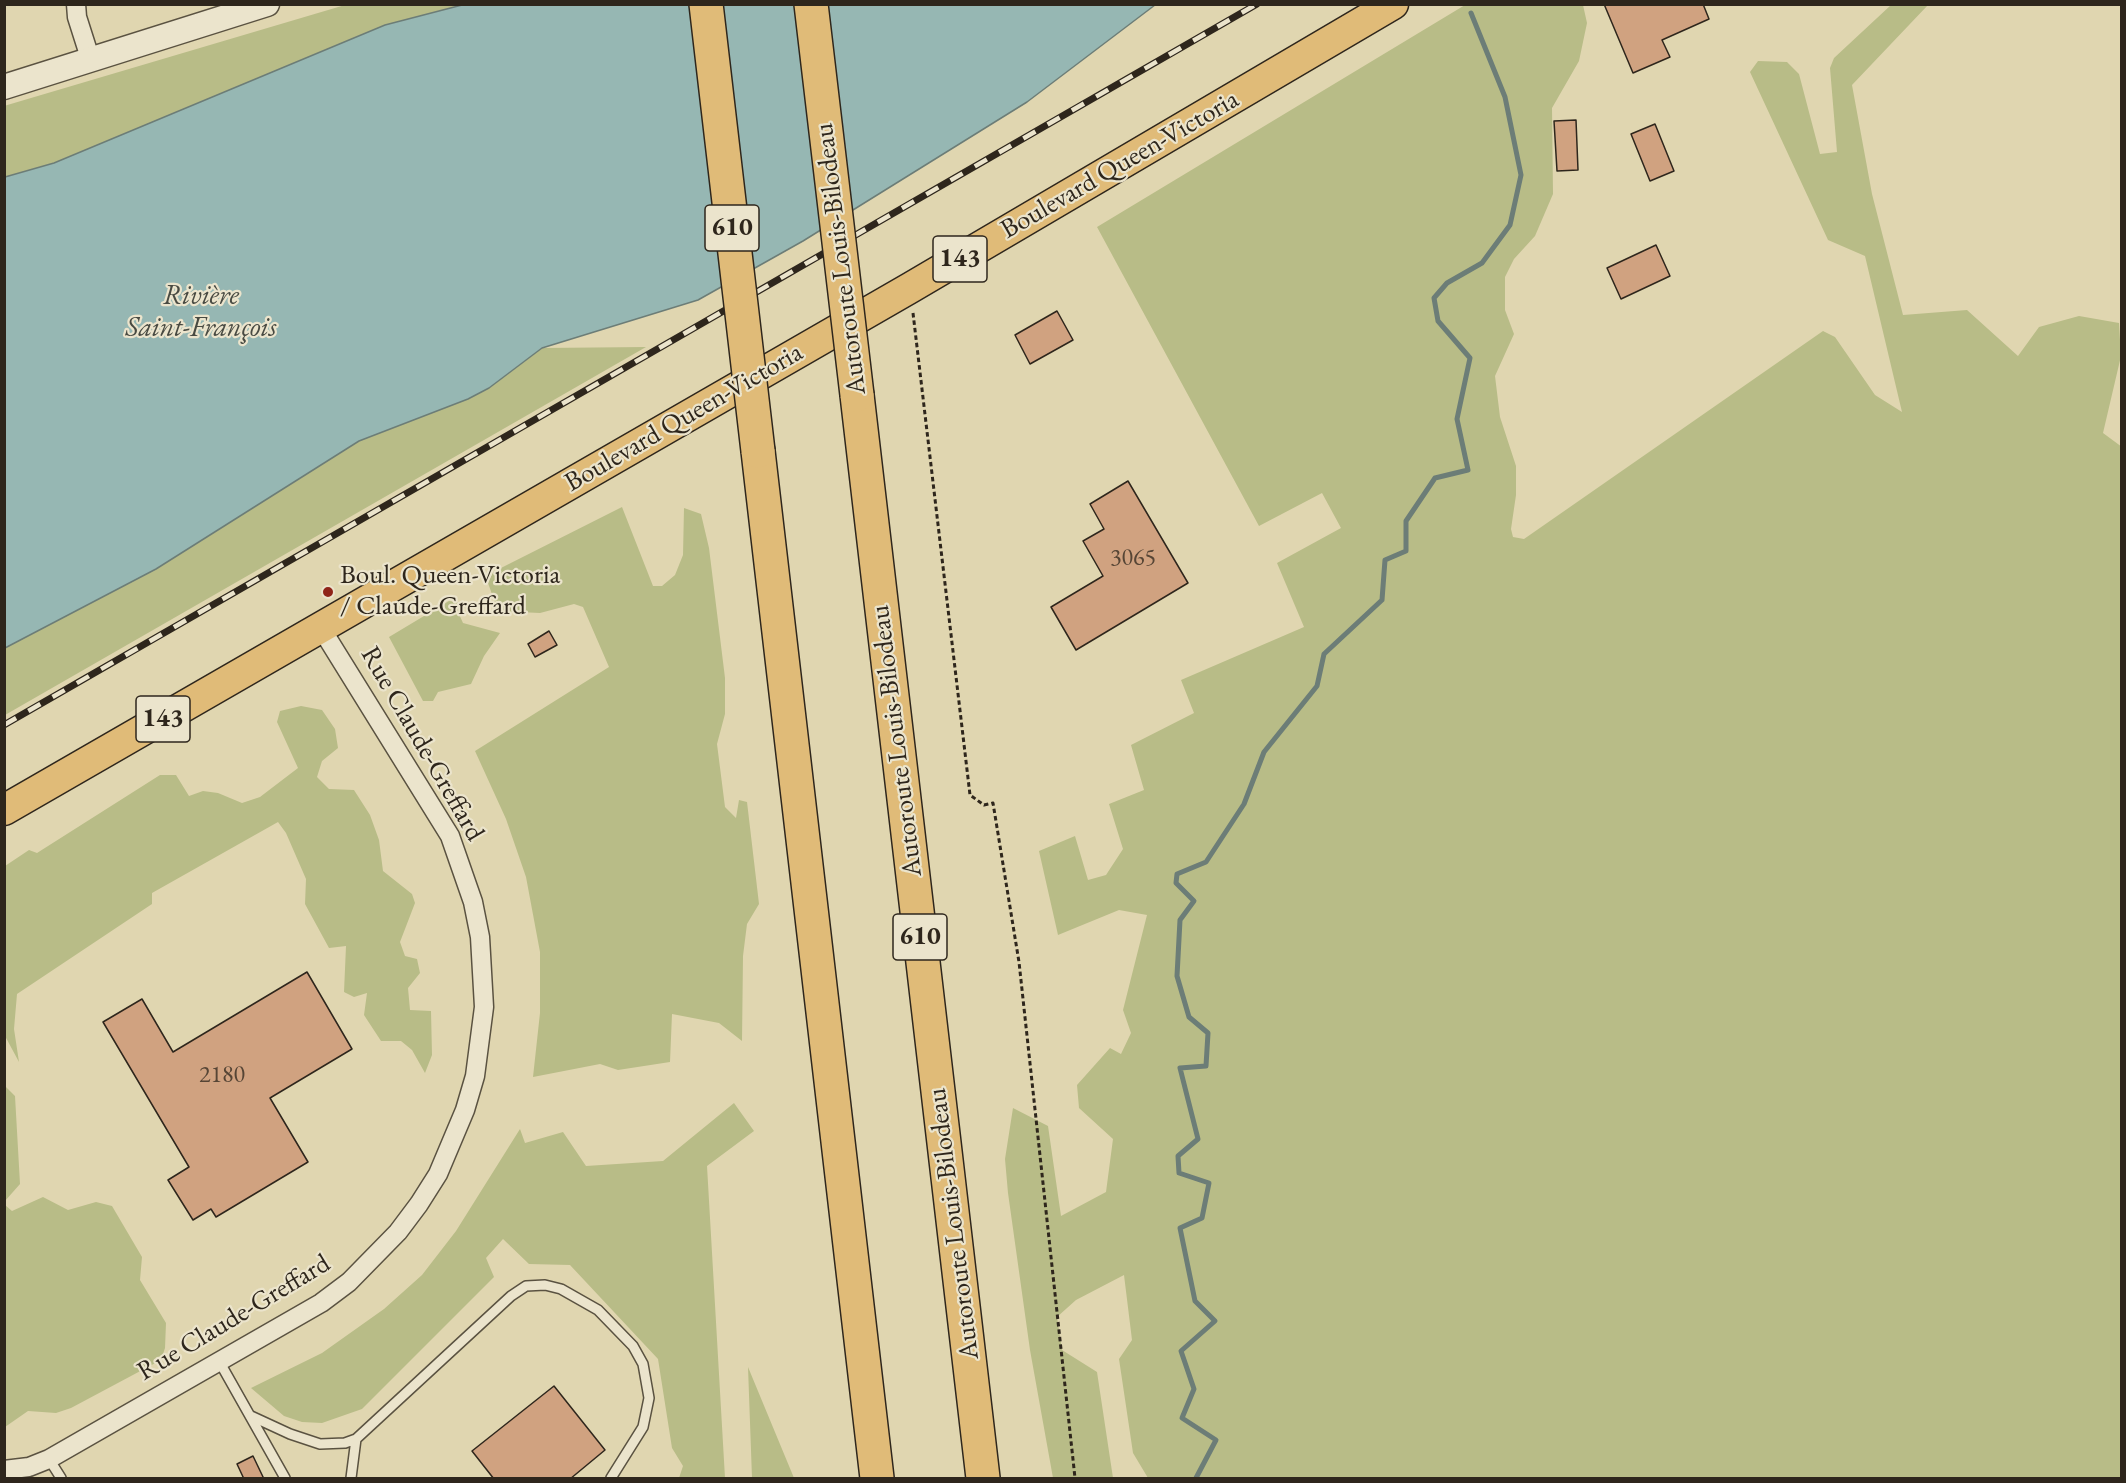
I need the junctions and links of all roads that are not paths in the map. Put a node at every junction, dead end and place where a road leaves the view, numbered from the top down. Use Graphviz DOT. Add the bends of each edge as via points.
graph roads {
  1 [pos="76,4"];
  2 [pos="267,4"];
  3 [pos="706,4"];
  4 [pos="811,4"];
  5 [pos="1393,4"];
  6 [pos="91,61"];
  7 [pos="4,87"];
  8 [pos="321,627"];
  9 [pos="4,810"];
  10 [pos="219,1361"];
  11 [pos="251,1416"];
  12 [pos="356,1439"];
  13 [pos="49,1459"];
  14 [pos="4,1470"];
  15 [pos="61,1479"];
  16 [pos="285,1479"];
  17 [pos="351,1479"];
  18 [pos="611,1479"];
  19 [pos="877,1479"];
  20 [pos="983,1479"];
  1 -- 6 [label="street"];
  2 -- 6 [label="street"];
  3 -- 19 [label="highway, 610, bridge"];
  4 -- 20 [label="highway, Autoroute Louis-Bilodeau / 610, bridge"];
  5 -- 8 [label="main road, Boulevard Queen-Victoria / 143"];
  6 -- 7 [label="street"];
  8 -- 9 [label="main road, Boulevard Queen-Victoria / 143"];
  8 -- 10 [label="street, Rue Claude-Greffard" via="450,836 463,869 480,936 484,1007 481,1041 475,1076 453,1143 419,1204 398,1232 366,1266 321,1303"];
  10 -- 11 [label="lane"];
  10 -- 13 [label="street, Rue Claude-Greffard"];
  11 -- 12 [label="lane" via="320,1444"];
  11 -- 16 [label="lane"];
  12 -- 17 [label="lane"];
  12 -- 18 [label="lane" via="511,1296 526,1286 545,1286 561,1289 598,1310 633,1346 643,1364 649,1398 643,1427"];
  13 -- 14 [label="street, Rue Claude-Greffard" via="29,1467"];
  13 -- 15 [label="lane"];
}
